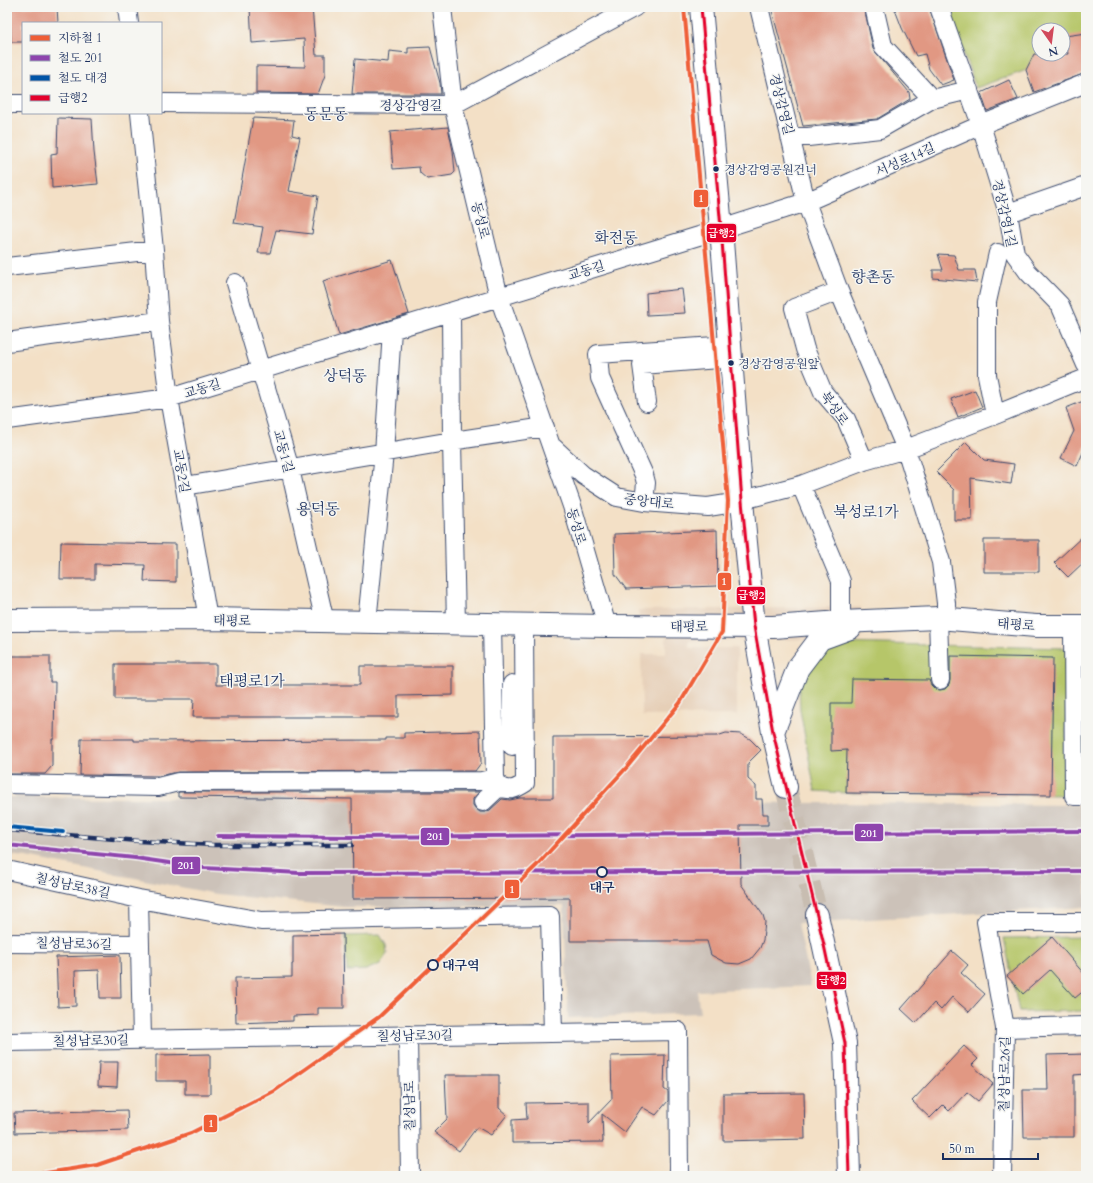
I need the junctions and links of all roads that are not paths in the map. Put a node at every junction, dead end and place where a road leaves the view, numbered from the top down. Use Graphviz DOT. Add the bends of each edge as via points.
graph roads {
  1 [pos="127,7"];
  2 [pos="442,7"];
  3 [pos="635,7"];
  4 [pos="701,7"];
  5 [pos="759,7"];
  6 [pos="874,7"];
  7 [pos="939,7"];
  8 [pos="129,22"];
  9 [pos="1086,84"];
  10 [pos="969,90"];
  11 [pos="932,99"];
  12 [pos="162,103"];
  13 [pos="7,104"];
  14 [pos="22,104"];
  15 [pos="453,105"];
  16 [pos="140,114"];
  17 [pos="982,125"];
  18 [pos="790,137"];
  19 [pos="1086,186"];
  20 [pos="806,202"];
  21 [pos="1008,213"];
  22 [pos="721,228"];
  23 [pos="154,250"];
  24 [pos="998,253"];
  25 [pos="7,267"];
  26 [pos="235,282"];
  27 [pos="839,291"];
  28 [pos="499,297"];
  29 [pos="451,312"];
  30 [pos="159,321"];
  31 [pos="392,330"];
  32 [pos="7,342"];
  33 [pos="731,351"];
  34 [pos="1086,365"];
  35 [pos="261,370"];
  36 [pos="1086,378"];
  37 [pos="169,398"];
  38 [pos="647,402"];
  39 [pos="995,416"];
  40 [pos="7,420"];
  41 [pos="545,427"];
  42 [pos="452,441"];
  43 [pos="551,445"];
  44 [pos="906,449"];
  45 [pos="384,453"];
  46 [pos="864,462"];
  47 [pos="290,468"];
  48 [pos="801,485"];
  49 [pos="184,486"];
  50 [pos="742,501"];
  51 [pos="644,502"];
  52 [pos="208,619"];
  53 [pos="942,619"];
  54 [pos="7,620"];
  55 [pos="868,621"];
  56 [pos="325,622"];
  57 [pos="367,622"];
  58 [pos="841,622"];
  59 [pos="456,624"];
  60 [pos="492,624"];
  61 [pos="524,625"];
  62 [pos="607,626"];
  63 [pos="754,626"];
  64 [pos="1079,626"];
  65 [pos="940,680"];
  66 [pos="512,684"];
  67 [pos="773,732"];
  68 [pos="494,745"];
  69 [pos="519,747"];
  70 [pos="497,782"];
  71 [pos="7,784"];
  72 [pos="786,787"];
  73 [pos="1086,796"];
  74 [pos="483,802"];
  75 [pos="7,870"];
  76 [pos="139,899"];
  77 [pos="817,915"];
  78 [pos="1086,922"];
  79 [pos="7,942"];
  80 [pos="140,944"];
  81 [pos="1086,1026"];
  82 [pos="1005,1028"];
  83 [pos="553,1033"];
  84 [pos="408,1035"];
  85 [pos="142,1039"];
  86 [pos="7,1042"];
  87 [pos="410,1176"];
  88 [pos="679,1176"];
  89 [pos="848,1176"];
  90 [pos="1002,1176"];
  1 -- 8 [label="street"];
  2 -- 15 [label="street, 동성로"];
  3 -- 15 [label="street, 경상감영길"];
  4 -- 22 [label="main road"];
  5 -- 18 [label="street, 경상감영길"];
  6 -- 11 [label="street" via="883,46"];
  7 -- 10 [label="street, 경상감영1길"];
  9 -- 17 [label="street, 서성로14길"];
  10 -- 11 [label="street"];
  10 -- 17 [label="street, 경상감영1길"];
  11 -- 18 [label="street" via="880,129 808,138"];
  12 -- 15 [label="street, 경상감영길"];
  13 -- 14 [label="street"];
  15 -- 28 [label="street, 동성로"];
  16 -- 23 [label="street, 교동2길"];
  17 -- 20 [label="street, 서성로14길"];
  17 -- 21 [label="street, 경상감영1길"];
  18 -- 20 [label="street, 경상감영길"];
  19 -- 21 [label="street"];
  20 -- 22 [label="street, 서성로14길"];
  20 -- 27 [label="street"];
  21 -- 34 [label="street, 경상감영1길" via="1015,254 1028,272 1060,305"];
  22 -- 28 [label="street, 교동길"];
  22 -- 33 [label="main road"];
  23 -- 25 [label="street"];
  23 -- 30 [label="street, 교동2길"];
  24 -- 39 [label="street" via="987,302 986,375"];
  26 -- 35 [label="street, 교동1길"];
  27 -- 44 [label="street"];
  27 -- 46 [label="street, 북성로" via="794,308 805,349 823,392 846,419"];
  28 -- 29 [label="street, 교동길"];
  28 -- 41 [label="street, 동성로"];
  29 -- 31 [label="street, 교동길"];
  29 -- 42 [label="street"];
  30 -- 32 [label="street"];
  30 -- 37 [label="street, 교동2길"];
  31 -- 35 [label="street, 교동길"];
  31 -- 45 [label="street"];
  33 -- 38 [label="street" via="642,365"];
  33 -- 50 [label="main road"];
  33 -- 51 [label="street" via="598,354 600,378 644,475"];
  35 -- 37 [label="street, 교동길"];
  35 -- 47 [label="street, 교동1길"];
  36 -- 39 [label="street"];
  37 -- 40 [label="street, 교동길"];
  37 -- 49 [label="street, 교동2길"];
  39 -- 44 [label="street"];
  41 -- 42 [label="street"];
  41 -- 43 [label="street, 동성로"];
  42 -- 45 [label="street"];
  42 -- 59 [label="street"];
  43 -- 51 [label="street, 중앙대로" via="583,475 616,497"];
  43 -- 62 [label="street, 동성로" via="572,506"];
  44 -- 46 [label="street"];
  44 -- 53 [label="street" via="941,562 946,603"];
  45 -- 47 [label="street"];
  45 -- 57 [label="street"];
  46 -- 48 [label="street"];
  47 -- 49 [label="street"];
  47 -- 56 [label="street, 교동1길"];
  48 -- 50 [label="street"];
  48 -- 58 [label="street" via="841,581"];
  49 -- 52 [label="street, 교동2길"];
  50 -- 51 [label="street, 중앙대로" via="708,507"];
  50 -- 63 [label="main road"];
  52 -- 54 [label="main road, 태평로"];
  52 -- 56 [label="main road, 태평로"];
  53 -- 55 [label="main road, 태평로"];
  53 -- 64 [label="main road, 태평로" via="1036,626"];
  53 -- 65 [label="street"];
  55 -- 58 [label="main road, 태평로"];
  55 -- 67 [label="main road" via="820,639 798,668"];
  56 -- 57 [label="main road, 태평로"];
  57 -- 59 [label="main road, 태평로"];
  58 -- 63 [label="main road, 태평로"];
  59 -- 60 [label="main road, 태평로"];
  60 -- 61 [label="main road, 태평로"];
  60 -- 68 [label="street"];
  61 -- 62 [label="main road, 태평로"];
  61 -- 69 [label="street"];
  62 -- 63 [label="main road, 태평로"];
  63 -- 67 [label="main road"];
  64 -- 73 [label="street" via="1074,796"];
  66 -- 69 [label="street"];
  67 -- 72 [label="main road"];
  68 -- 69 [label="street"];
  68 -- 70 [label="street"];
  69 -- 70 [label="street" via="525,783 509,790"];
  70 -- 71 [label="street" via="178,782 158,787"];
  70 -- 74 [label="street"];
  75 -- 76 [label="street, 칠성남로38길"];
  76 -- 80 [label="street"];
  76 -- 83 [label="street, 칠성남로38길" via="261,921 550,916"];
  77 -- 89 [label="main road" via="845,1043"];
  78 -- 82 [label="street" via="986,922"];
  79 -- 80 [label="street, 칠성남로36길"];
  80 -- 85 [label="street"];
  81 -- 82 [label="street, 칠성남로26길"];
  82 -- 90 [label="street, 칠성남로26길"];
  83 -- 84 [label="street, 칠성남로30길"];
  83 -- 88 [label="street, 칠성남로30길" via="678,1031"];
  84 -- 85 [label="street, 칠성남로30길"];
  84 -- 87 [label="street, 칠성남로"];
  85 -- 86 [label="street, 칠성남로30길"];
}
